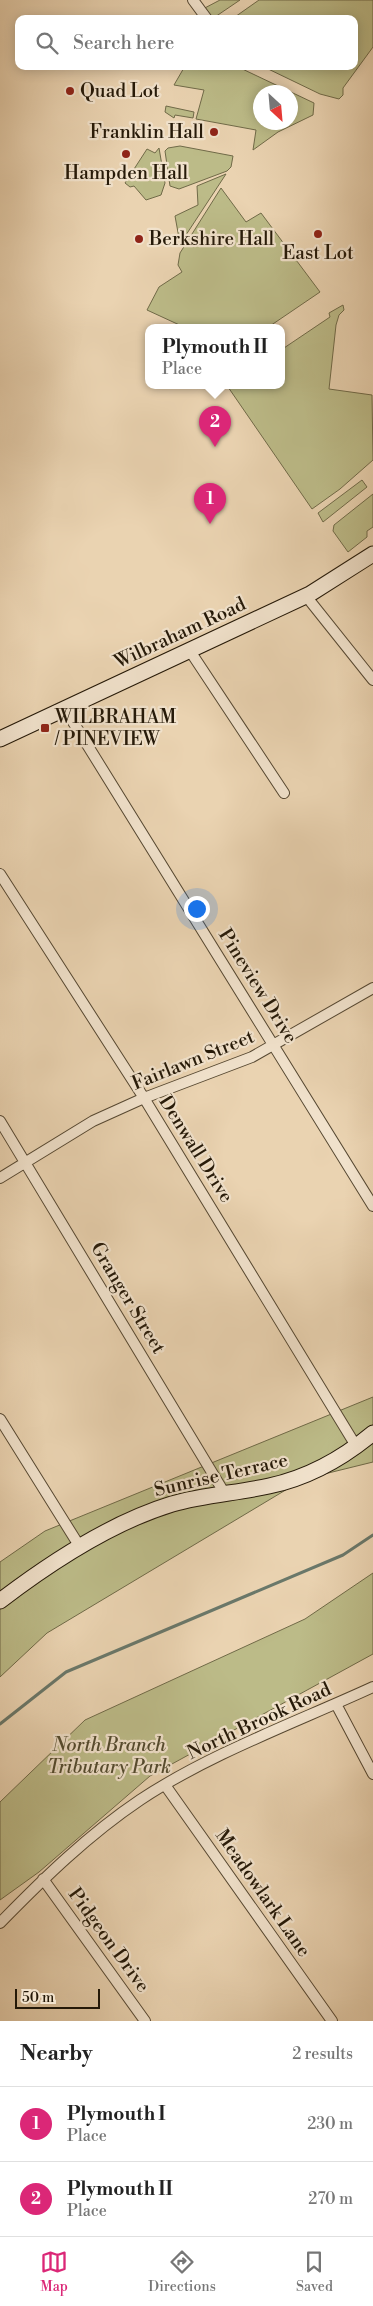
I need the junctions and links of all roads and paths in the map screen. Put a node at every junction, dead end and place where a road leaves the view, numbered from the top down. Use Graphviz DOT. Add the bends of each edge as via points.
graph roads {
  1 [pos="193,0"];
  2 [pos="203,15"];
  3 [pos="373,554"];
  4 [pos="306,596"];
  5 [pos="190,651"];
  6 [pos="373,680"];
  7 [pos="65,709"];
  8 [pos="0,739"];
  9 [pos="284,793"];
  10 [pos="0,874"];
  11 [pos="373,988"];
  12 [pos="275,1046"];
  13 [pos="144,1098"];
  14 [pos="0,1121"];
  15 [pos="25,1163"];
  16 [pos="0,1178"];
  17 [pos="373,1206"];
  18 [pos="0,1419"];
  19 [pos="373,1433"];
  20 [pos="356,1446"];
  21 [pos="225,1494"];
  22 [pos="80,1547"];
  23 [pos="0,1601"];
  24 [pos="373,1687"];
  25 [pos="336,1704"];
  26 [pos="373,1774"];
  27 [pos="165,1785"];
  28 [pos="43,1878"];
  29 [pos="0,1922"];
  30 [pos="145,2021"];
  31 [pos="332,2021"];
  1 -- 2 [label="street"];
  3 -- 4 [label="main road, Wilbraham Road"];
  4 -- 5 [label="main road, Wilbraham Road"];
  4 -- 6 [label="street"];
  5 -- 7 [label="main road, Wilbraham Road"];
  5 -- 9 [label="street"];
  7 -- 8 [label="main road, Wilbraham Road"];
  7 -- 12 [label="street, Pineview Drive"];
  10 -- 13 [label="street, Denwall Drive"];
  11 -- 12 [label="street, Fairlawn Street"];
  12 -- 13 [label="street, Fairlawn Street" via="225,1069"];
  12 -- 17 [label="street, Pineview Drive"];
  13 -- 15 [label="street, Fairlawn Street" via="81,1128"];
  13 -- 20 [label="street, Denwall Drive"];
  14 -- 15 [label="street, Granger Street"];
  15 -- 16 [label="street, Fairlawn Street"];
  15 -- 21 [label="street, Granger Street"];
  18 -- 22 [label="street"];
  19 -- 20 [label="main road, Sunrise Terrace"];
  20 -- 21 [label="main road, Sunrise Terrace" via="300,1477"];
  21 -- 22 [label="main road, Sunrise Terrace" via="158,1508"];
  22 -- 23 [label="main road, Sunrise Terrace"];
  24 -- 25 [label="street, North Brook Road"];
  25 -- 26 [label="street"];
  25 -- 27 [label="street, North Brook Road"];
  27 -- 28 [label="street, North Brook Road" via="122,1813"];
  27 -- 31 [label="street, Meadowlark Lane"];
  28 -- 29 [label="street, North Brook Road"];
  28 -- 30 [label="street, Pidgeon Drive"];
}
